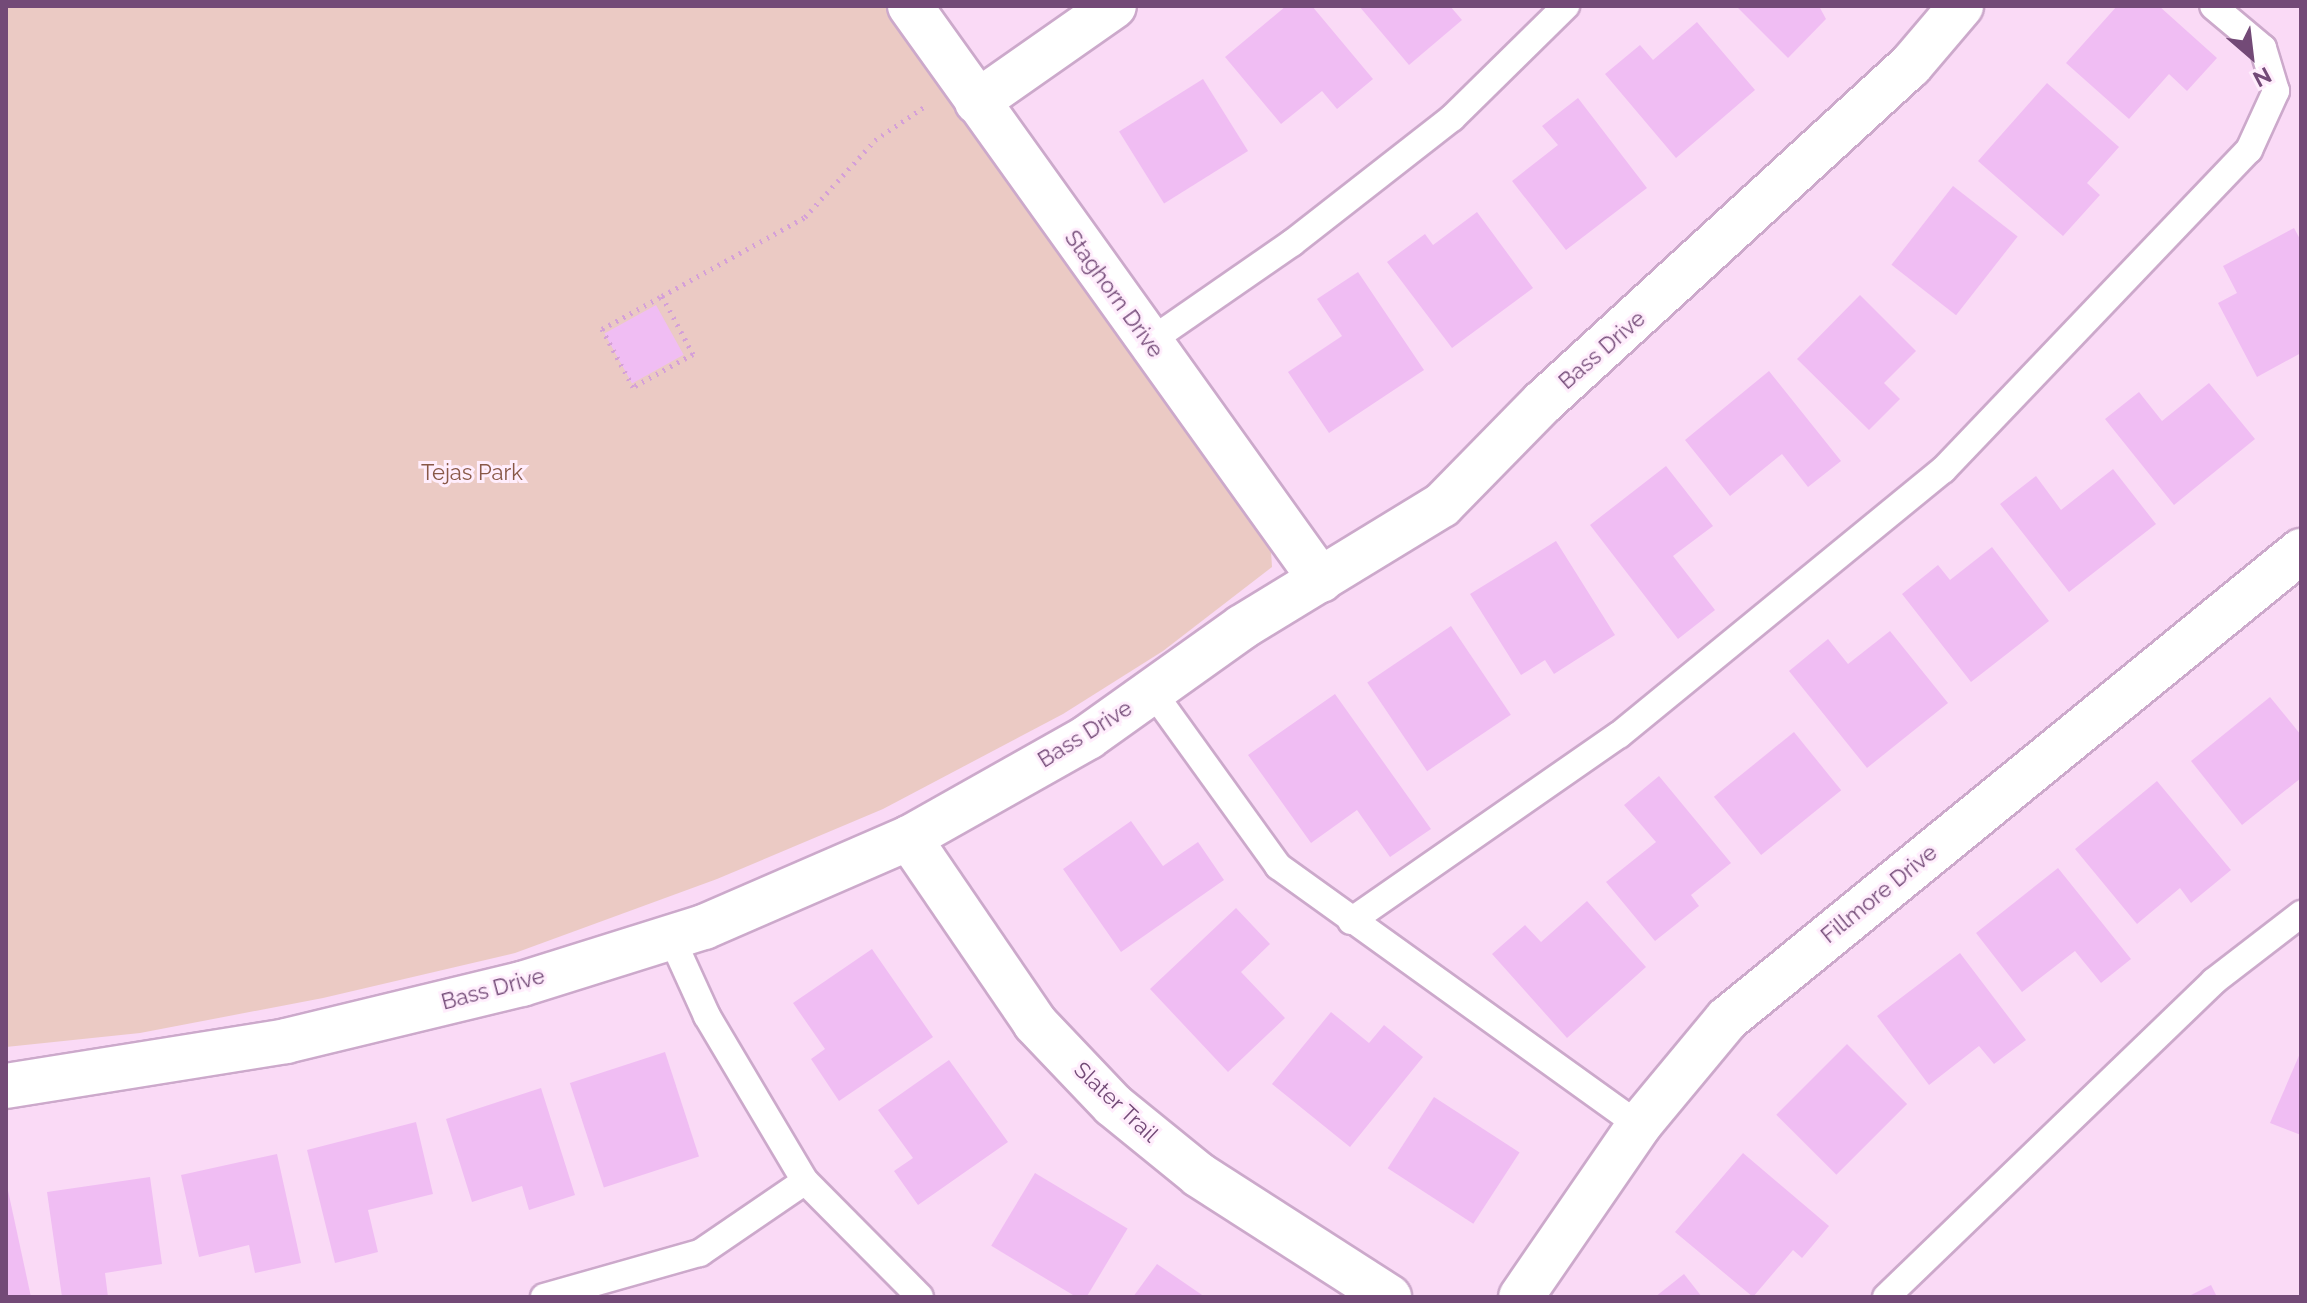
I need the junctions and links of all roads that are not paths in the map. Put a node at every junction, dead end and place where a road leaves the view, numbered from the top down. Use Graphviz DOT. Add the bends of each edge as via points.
graph roads {
  1 [pos="910,6"];
  2 [pos="1114,6"];
  3 [pos="1566,6"];
  4 [pos="1961,6"];
  5 [pos="2213,6"];
  6 [pos="977,102"];
  7 [pos="1149,342"];
  8 [pos="2301,551"];
  9 [pos="1321,580"];
  10 [pos="1152,691"];
  11 [pos="909,838"];
  12 [pos="2301,914"];
  13 [pos="1351,921"];
  14 [pos="671,937"];
  15 [pos="6,1086"];
  16 [pos="1639,1125"];
  17 [pos="805,1181"];
  18 [pos="544,1297"];
  19 [pos="920,1297"];
  20 [pos="1389,1297"];
  21 [pos="1521,1297"];
  22 [pos="1886,1297"];
  1 -- 6 [label="street, Staghorn Drive"];
  2 -- 6 [label="street"];
  3 -- 7 [label="lane" via="1452,118"];
  4 -- 9 [label="street, Bass Drive" via="1898,77 1543,402 1442,505"];
  5 -- 13 [label="lane" via="2263,48 2276,91 2249,150 1943,470 1619,735"];
  6 -- 7 [label="street, Staghorn Drive"];
  7 -- 9 [label="street, Staghorn Drive"];
  8 -- 16 [label="street, Fillmore Drive" via="1727,1019"];
  9 -- 10 [label="street, Bass Drive"];
  10 -- 11 [label="street, Bass Drive" via="1088,737"];
  10 -- 13 [label="lane" via="1278,866"];
  11 -- 14 [label="street, Bass Drive"];
  11 -- 20 [label="street, Slater Trail" via="1035,1023 1113,1105 1199,1175"];
  12 -- 22 [label="lane" via="2214,981"];
  13 -- 16 [label="lane"];
  14 -- 15 [label="street, Bass Drive" via="522,984 286,1041"];
  14 -- 17 [label="lane" via="707,1016"];
  16 -- 21 [label="street, Fillmore Drive"];
  17 -- 18 [label="lane" via="700,1253"];
  17 -- 19 [label="lane"];
}
